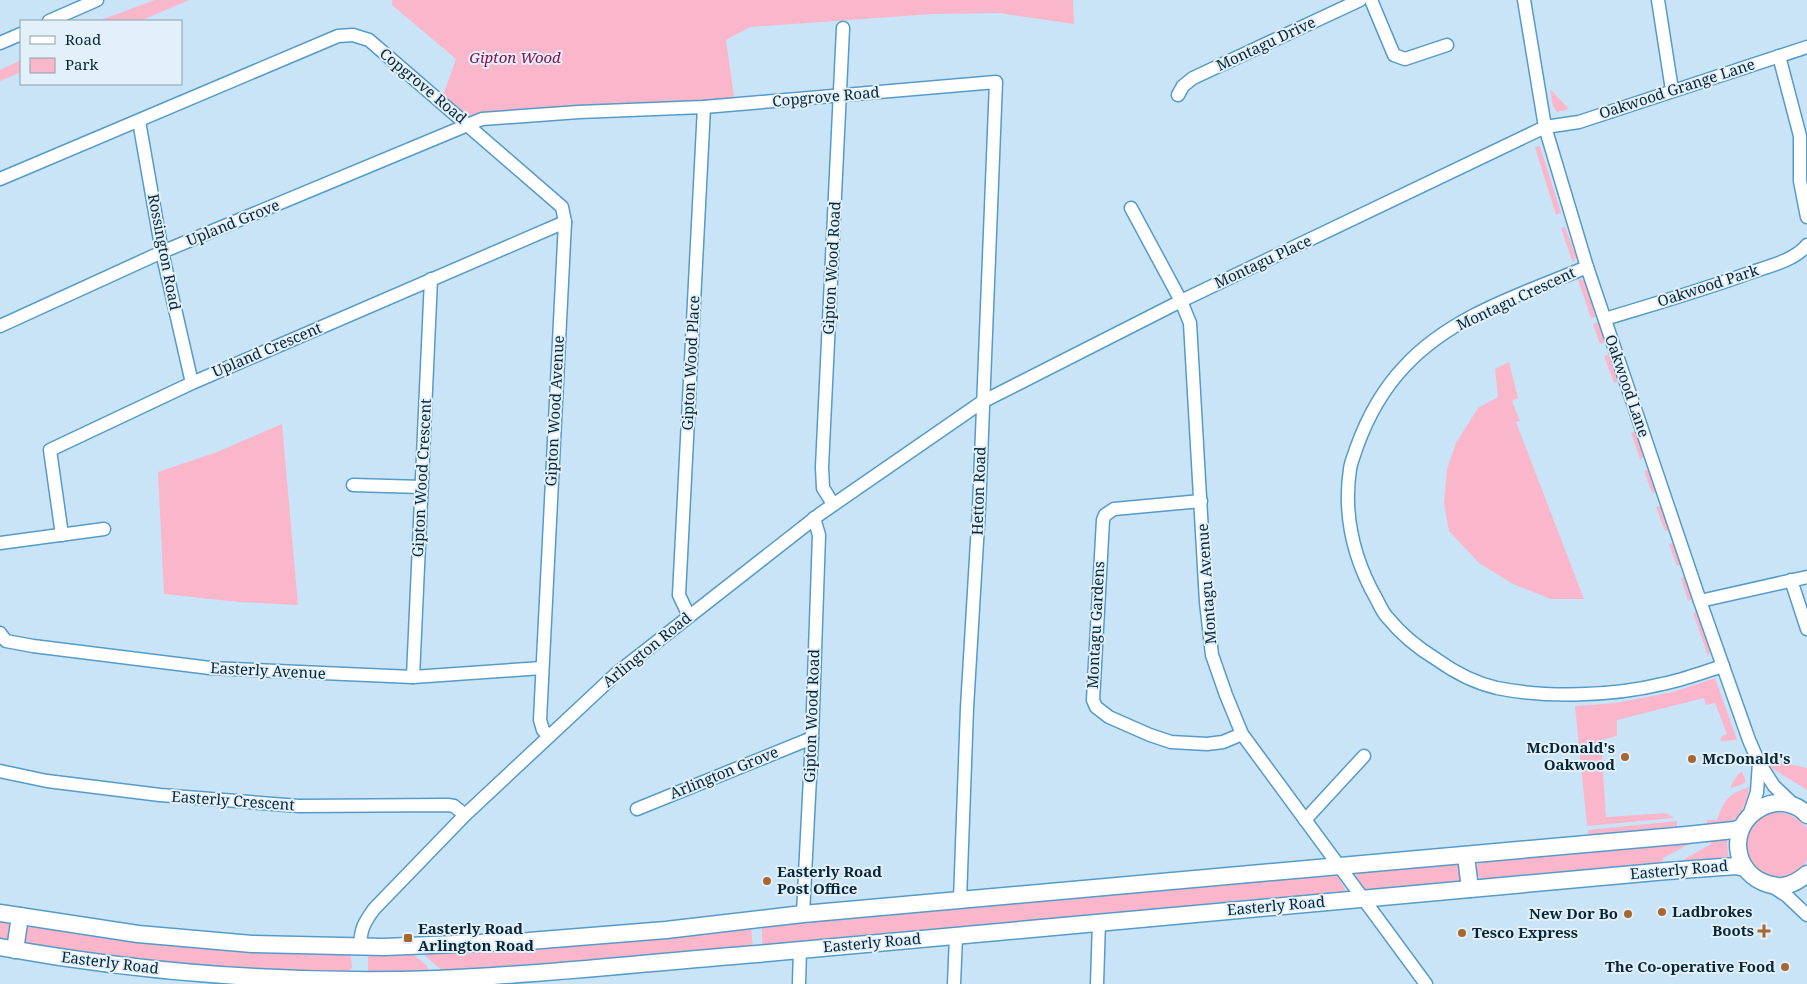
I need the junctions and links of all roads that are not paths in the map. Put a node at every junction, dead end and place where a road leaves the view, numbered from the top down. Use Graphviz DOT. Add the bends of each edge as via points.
graph roads {
  1 [pos="1360,0"];
  2 [pos="1371,0"];
  3 [pos="1524,0"];
  4 [pos="1658,0"];
  5 [pos="89,2"];
  6 [pos="51,20"];
  7 [pos="843,28"];
  8 [pos="20,34"];
  9 [pos="0,43"];
  10 [pos="1447,46"];
  11 [pos="1807,47"];
  12 [pos="1779,56"];
  13 [pos="996,82"];
  14 [pos="1672,90"];
  15 [pos="1178,95"];
  16 [pos="840,96"];
  17 [pos="704,107"];
  18 [pos="139,121"];
  19 [pos="468,126"];
  20 [pos="1545,127"];
  21 [pos="0,180"];
  22 [pos="1130,208"];
  23 [pos="1807,217"];
  24 [pos="565,222"];
  25 [pos="1807,245"];
  26 [pos="162,252"];
  27 [pos="1586,266"];
  28 [pos="431,279"];
  29 [pos="1181,301"];
  30 [pos="1605,319"];
  31 [pos="0,326"];
  32 [pos="192,383"];
  33 [pos="982,402"];
  34 [pos="353,485"];
  35 [pos="422,487"];
  36 [pos="1201,502"];
  37 [pos="833,504"];
  38 [pos="814,518"];
  39 [pos="104,529"];
  40 [pos="62,534"];
  41 [pos="0,543"];
  42 [pos="1807,577"];
  43 [pos="1791,580"];
  44 [pos="1700,601"];
  45 [pos="689,616"];
  46 [pos="1807,629"];
  47 [pos="0,633"];
  48 [pos="1723,666"];
  49 [pos="542,668"];
  50 [pos="413,677"];
  51 [pos="1242,734"];
  52 [pos="549,736"];
  53 [pos="812,738"];
  54 [pos="1364,756"];
  55 [pos="1760,763"];
  56 [pos="0,771"];
  57 [pos="637,809"];
  58 [pos="1800,810"];
  59 [pos="465,815"];
  60 [pos="1305,820"];
  61 [pos="1744,822"];
  62 [pos="1466,856"];
  63 [pos="1341,867"];
  64 [pos="1744,868"];
  65 [pos="1807,874"];
  66 [pos="1767,883"];
  67 [pos="1470,889"];
  68 [pos="1362,899"];
  69 [pos="960,900"];
  70 [pos="0,913"];
  71 [pos="803,914"];
  72 [pos="1807,915"];
  73 [pos="20,916"];
  74 [pos="1100,921"];
  75 [pos="956,936"];
  76 [pos="360,946"];
  77 [pos="8,948"];
  78 [pos="800,949"];
  79 [pos="360,982"];
  80 [pos="799,984"];
  81 [pos="954,984"];
  82 [pos="1097,984"];
  83 [pos="1426,984"];
  1 -- 15 [label="street, Montagu Drive" via="1193,78"];
  2 -- 10 [label="street" via="1394,55 1404,59"];
  3 -- 20 [label="street, Oakwood Lane"];
  4 -- 14 [label="street"];
  5 -- 6 [label="street"];
  7 -- 16 [label="street, Gipton Wood Road"];
  8 -- 9 [label="street"];
  11 -- 12 [label="street, Oakwood Grange Lane"];
  12 -- 14 [label="street, Oakwood Grange Lane"];
  12 -- 23 [label="street" via="1800,136 1800,181"];
  13 -- 16 [label="street, Copgrove Road"];
  13 -- 33 [label="street, Hetton Road"];
  14 -- 20 [label="street, Oakwood Grange Lane" via="1579,122"];
  16 -- 17 [label="street, Copgrove Road"];
  16 -- 37 [label="street, Gipton Wood Road" via="822,467 824,488"];
  17 -- 19 [label="street, Copgrove Road" via="482,119"];
  17 -- 45 [label="street, Gipton Wood Place" via="679,595"];
  18 -- 19 [label="street, Copgrove Road" via="338,36 353,35 369,40"];
  18 -- 21 [label="street, Copgrove Road"];
  18 -- 26 [label="street, Rossington Road"];
  19 -- 24 [label="street, Gipton Wood Avenue" via="562,207"];
  19 -- 26 [label="street, Upland Grove"];
  20 -- 27 [label="street, Oakwood Lane"];
  20 -- 29 [label="street, Montagu Place"];
  22 -- 29 [label="street, Montagu Avenue"];
  24 -- 28 [label="street, Upland Crescent"];
  24 -- 49 [label="street, Gipton Wood Avenue"];
  25 -- 30 [label="street, Oakwood Park" via="1785,260 1706,289"];
  26 -- 31 [label="street, Upland Grove"];
  26 -- 32 [label="street, Rossington Road"];
  27 -- 30 [label="street, Oakwood Lane"];
  27 -- 48 [label="street, Montagu Crescent" via="1468,317 1438,337 1394,378 1363,427 1350,468 1347,505 1353,545 1366,581 1387,618 1410,640 1454,672 1497,687 1584,694 1619,692 1663,684"];
  28 -- 32 [label="street, Upland Crescent"];
  28 -- 35 [label="street, Gipton Wood Crescent"];
  29 -- 33 [label="street, Montagu Place"];
  29 -- 36 [label="street, Montagu Avenue" via="1190,323"];
  30 -- 44 [label="street, Oakwood Lane"];
  32 -- 40 [label="street, Upland Crescent" via="50,450"];
  33 -- 37 [label="street, Arlington Road"];
  33 -- 69 [label="street, Hetton Road"];
  34 -- 35 [label="street"];
  35 -- 50 [label="street, Gipton Wood Crescent"];
  36 -- 51 [label="street, Montagu Avenue" via="1212,654"];
  36 -- 51 [label="street, Montagu Gardens" via="1114,509 1105,515 1093,700 1096,707 1109,717 1171,742 1207,744"];
  37 -- 38 [label="street, Arlington Road"];
  38 -- 45 [label="street, Arlington Road"];
  38 -- 53 [label="street, Gipton Wood Road" via="819,535"];
  39 -- 40 [label="street"];
  40 -- 41 [label="street"];
  42 -- 43 [label="street"];
  43 -- 44 [label="street"];
  43 -- 46 [label="street"];
  44 -- 48 [label="street, Oakwood Lane"];
  45 -- 52 [label="street, Arlington Road" via="616,673"];
  47 -- 50 [label="street, Easterly Avenue" via="6,642 210,668"];
  48 -- 55 [label="street, Oakwood Lane"];
  49 -- 50 [label="street, Easterly Avenue"];
  49 -- 52 [label="street, Gipton Wood Avenue" via="540,720"];
  51 -- 60 [label="street, Montagu Avenue"];
  52 -- 59 [label="street, Arlington Road"];
  53 -- 57 [label="street, Arlington Grove"];
  53 -- 71 [label="street, Gipton Wood Road"];
  54 -- 60 [label="street"];
  55 -- 58 [label="street, Oakwood Lane" via="1774,786"];
  55 -- 61 [label="street" via="1757,792"];
  56 -- 59 [label="street, Easterly Crescent" via="47,781 160,795 298,806 448,805"];
  58 -- 61 [label="main road" via="1778,803 1769,804 1758,808"];
  59 -- 76 [label="street, Arlington Road" via="374,908 360,930"];
  60 -- 63 [label="street, Montagu Avenue"];
  61 -- 62 [label="main road" via="1734,830"];
  61 -- 64 [label="main road, Easterly Road" via="1738,836 1739,856"];
  62 -- 63 [label="main road"];
  62 -- 67 [label="main road"];
  63 -- 68 [label="street, Montagu Avenue"];
  63 -- 69 [label="main road"];
  64 -- 66 [label="main road, Easterly Road"];
  64 -- 67 [label="main road, Easterly Road" via="1667,871"];
  65 -- 66 [label="main road" via="1783,886"];
  66 -- 72 [label="street"];
  67 -- 68 [label="main road, Easterly Road"];
  68 -- 74 [label="main road, Easterly Road"];
  68 -- 83 [label="street, Montagu Avenue"];
  69 -- 71 [label="main road"];
  70 -- 73 [label="main road"];
  71 -- 76 [label="main road" via="529,941"];
  73 -- 76 [label="main road" via="138,934 252,944"];
  73 -- 77 [label="main road"];
  74 -- 75 [label="main road, Easterly Road"];
  74 -- 82 [label="street"];
  75 -- 78 [label="main road, Easterly Road"];
  75 -- 81 [label="street"];
  77 -- 79 [label="main road, Easterly Road" via="132,967"];
  78 -- 79 [label="main road, Easterly Road" via="530,974"];
  78 -- 80 [label="street"];
}
